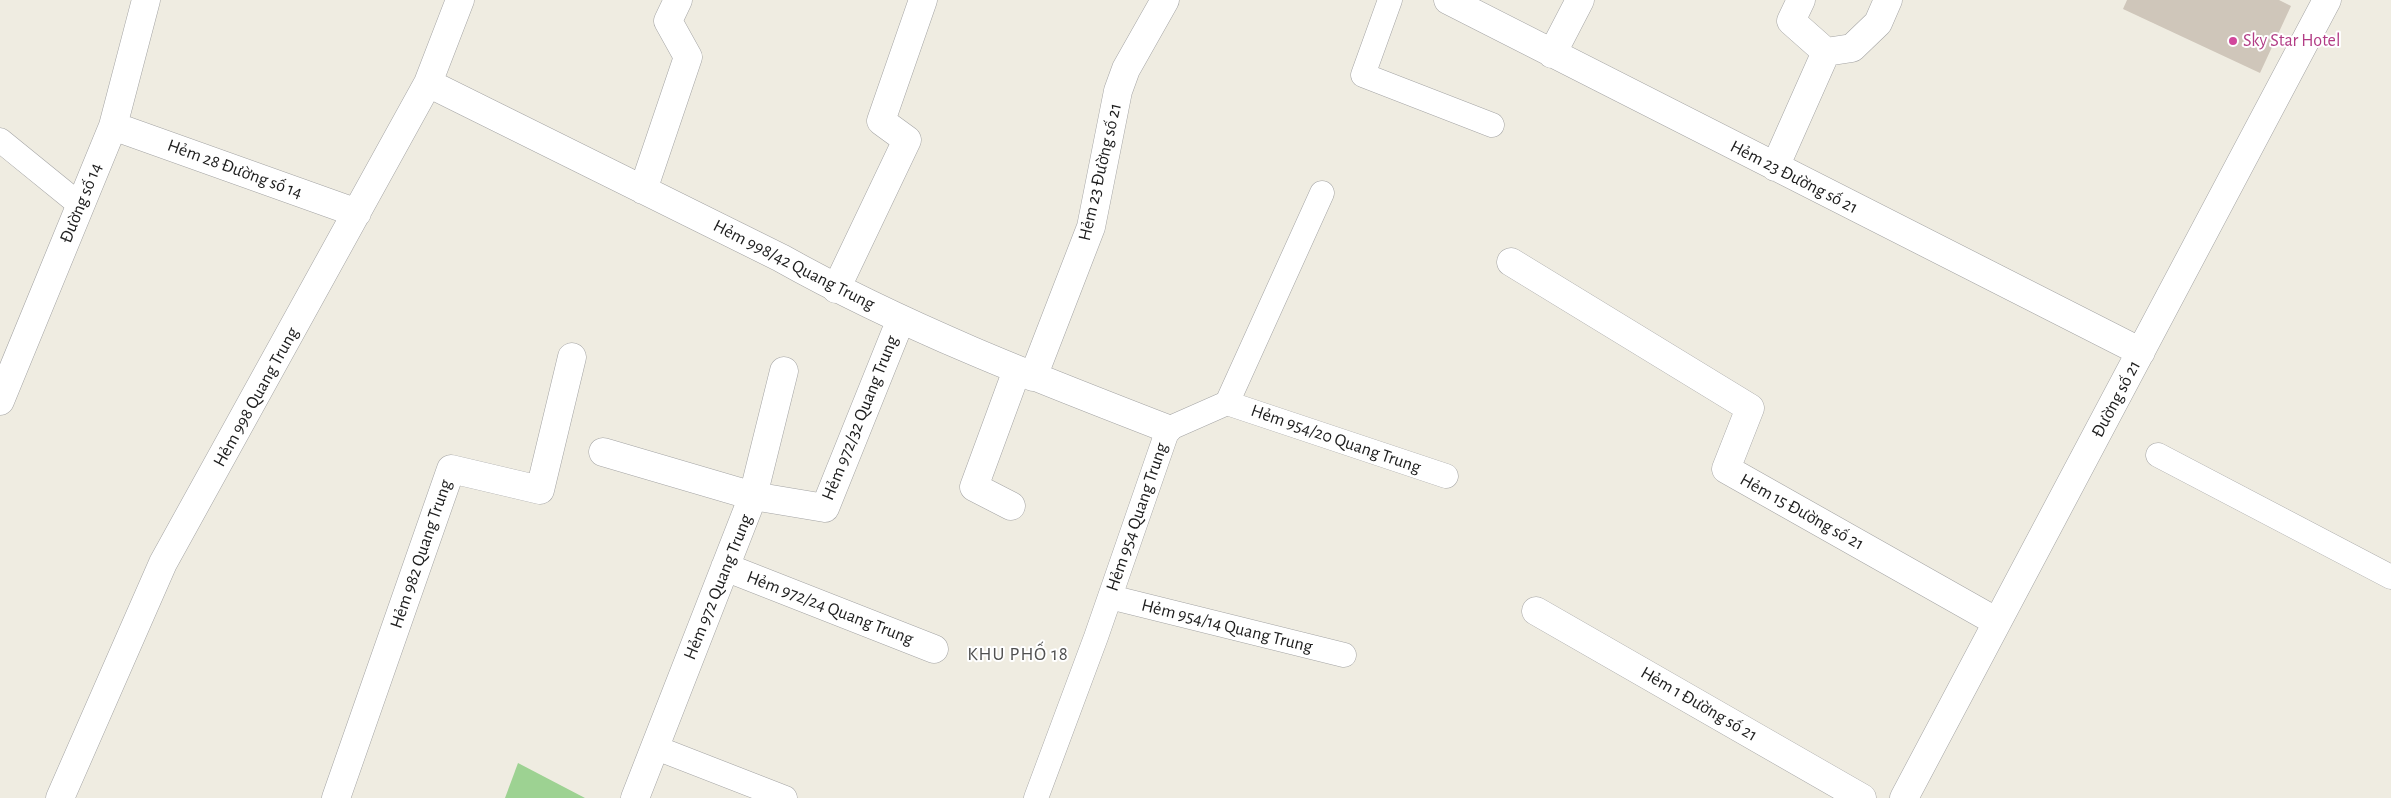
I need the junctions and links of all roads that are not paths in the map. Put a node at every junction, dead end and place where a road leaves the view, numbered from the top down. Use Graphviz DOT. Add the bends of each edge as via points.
graph roads {
  1 [pos="146,0"];
  2 [pos="460,0"];
  3 [pos="678,0"];
  4 [pos="923,0"];
  5 [pos="1164,0"];
  6 [pos="1390,0"];
  7 [pos="1448,0"];
  8 [pos="1580,0"];
  9 [pos="1801,0"];
  10 [pos="1888,0"];
  11 [pos="2327,0"];
  12 [pos="1826,52"];
  13 [pos="1552,54"];
  14 [pos="428,83"];
  15 [pos="1492,125"];
  16 [pos="113,126"];
  17 [pos="0,140"];
  18 [pos="1775,167"];
  19 [pos="643,190"];
  20 [pos="1322,193"];
  21 [pos="80,205"];
  22 [pos="357,213"];
  23 [pos="1511,262"];
  24 [pos="836,289"];
  25 [pos="901,319"];
  26 [pos="2141,352"];
  27 [pos="572,357"];
  28 [pos="784,371"];
  29 [pos="1025,373"];
  30 [pos="0,401"];
  31 [pos="1227,402"];
  32 [pos="1168,429"];
  33 [pos="603,452"];
  34 [pos="2158,455"];
  35 [pos="1446,476"];
  36 [pos="753,496"];
  37 [pos="1010,506"];
  38 [pos="725,568"];
  39 [pos="2391,577"];
  40 [pos="1110,597"];
  41 [pos="1536,611"];
  42 [pos="1997,622"];
  43 [pos="934,649"];
  44 [pos="1344,655"];
  45 [pos="654,748"];
  46 [pos="60,798"];
  47 [pos="336,798"];
  48 [pos="635,798"];
  49 [pos="785,798"];
  50 [pos="1036,798"];
  51 [pos="1862,798"];
  52 [pos="1904,798"];
  1 -- 16 [label="street, Đường số 14"];
  2 -- 14 [label="street, Hẻm 998 Quang Trung"];
  3 -- 19 [label="street" via="668,22 688,57"];
  4 -- 24 [label="street" via="881,121 907,140"];
  5 -- 29 [label="street, Hẻm 23 Đường số 21" via="1126,69 1118,91 1091,227"];
  6 -- 15 [label="lane" via="1363,75"];
  7 -- 13 [label="street, Hẻm 23 Đường số 21"];
  8 -- 13 [label="street"];
  9 -- 12 [label="street" via="1791,21"];
  10 -- 12 [label="street" via="1878,23 1852,48"];
  11 -- 26 [label="street, Đường số 21"];
  12 -- 18 [label="street"];
  13 -- 18 [label="street, Hẻm 23 Đường số 21"];
  14 -- 19 [label="street, Hẻm 998/42 Quang Trung"];
  14 -- 22 [label="street, Hẻm 998 Quang Trung"];
  16 -- 21 [label="street, Đường số 14"];
  16 -- 22 [label="street, Hẻm 28 Đường số 14"];
  17 -- 21 [label="lane"];
  18 -- 26 [label="street, Hẻm 23 Đường số 21"];
  19 -- 24 [label="street, Hẻm 998/42 Quang Trung"];
  20 -- 31 [label="lane"];
  21 -- 30 [label="street, Đường số 14"];
  22 -- 46 [label="street, Hẻm 998 Quang Trung" via="163,563"];
  23 -- 42 [label="street, Hẻm 15 Đường số 21" via="1750,408 1726,469"];
  24 -- 25 [label="street, Hẻm 998/42 Quang Trung"];
  25 -- 29 [label="street, Hẻm 998/42 Quang Trung"];
  25 -- 36 [label="street, Hẻm 972/32 Quang Trung" via="826,508"];
  26 -- 42 [label="street, Đường số 21"];
  27 -- 47 [label="street, Hẻm 982 Quang Trung" via="540,490 451,469"];
  28 -- 36 [label="street, Hẻm 972 Quang Trung"];
  29 -- 32 [label="street, Hẻm 998/42 Quang Trung"];
  29 -- 37 [label="street, Hẻm 23 Đường số 21" via="974,487"];
  31 -- 32 [label="lane, Hẻm 954 Quang Trung"];
  31 -- 35 [label="lane, Hẻm 954/20 Quang Trung"];
  32 -- 40 [label="lane, Hẻm 954 Quang Trung"];
  33 -- 36 [label="street"];
  34 -- 39 [label="lane"];
  36 -- 38 [label="street, Hẻm 972 Quang Trung"];
  38 -- 43 [label="street, Hẻm 972/24 Quang Trung"];
  38 -- 45 [label="street, Hẻm 972 Quang Trung"];
  40 -- 44 [label="lane, Hẻm 954/14 Quang Trung"];
  40 -- 50 [label="lane, Hẻm 954 Quang Trung"];
  41 -- 51 [label="street, Hẻm 1 Đường số 21"];
  42 -- 52 [label="street, Đường số 21"];
  45 -- 48 [label="street, Hẻm 972 Quang Trung"];
  45 -- 49 [label="lane"];
}
